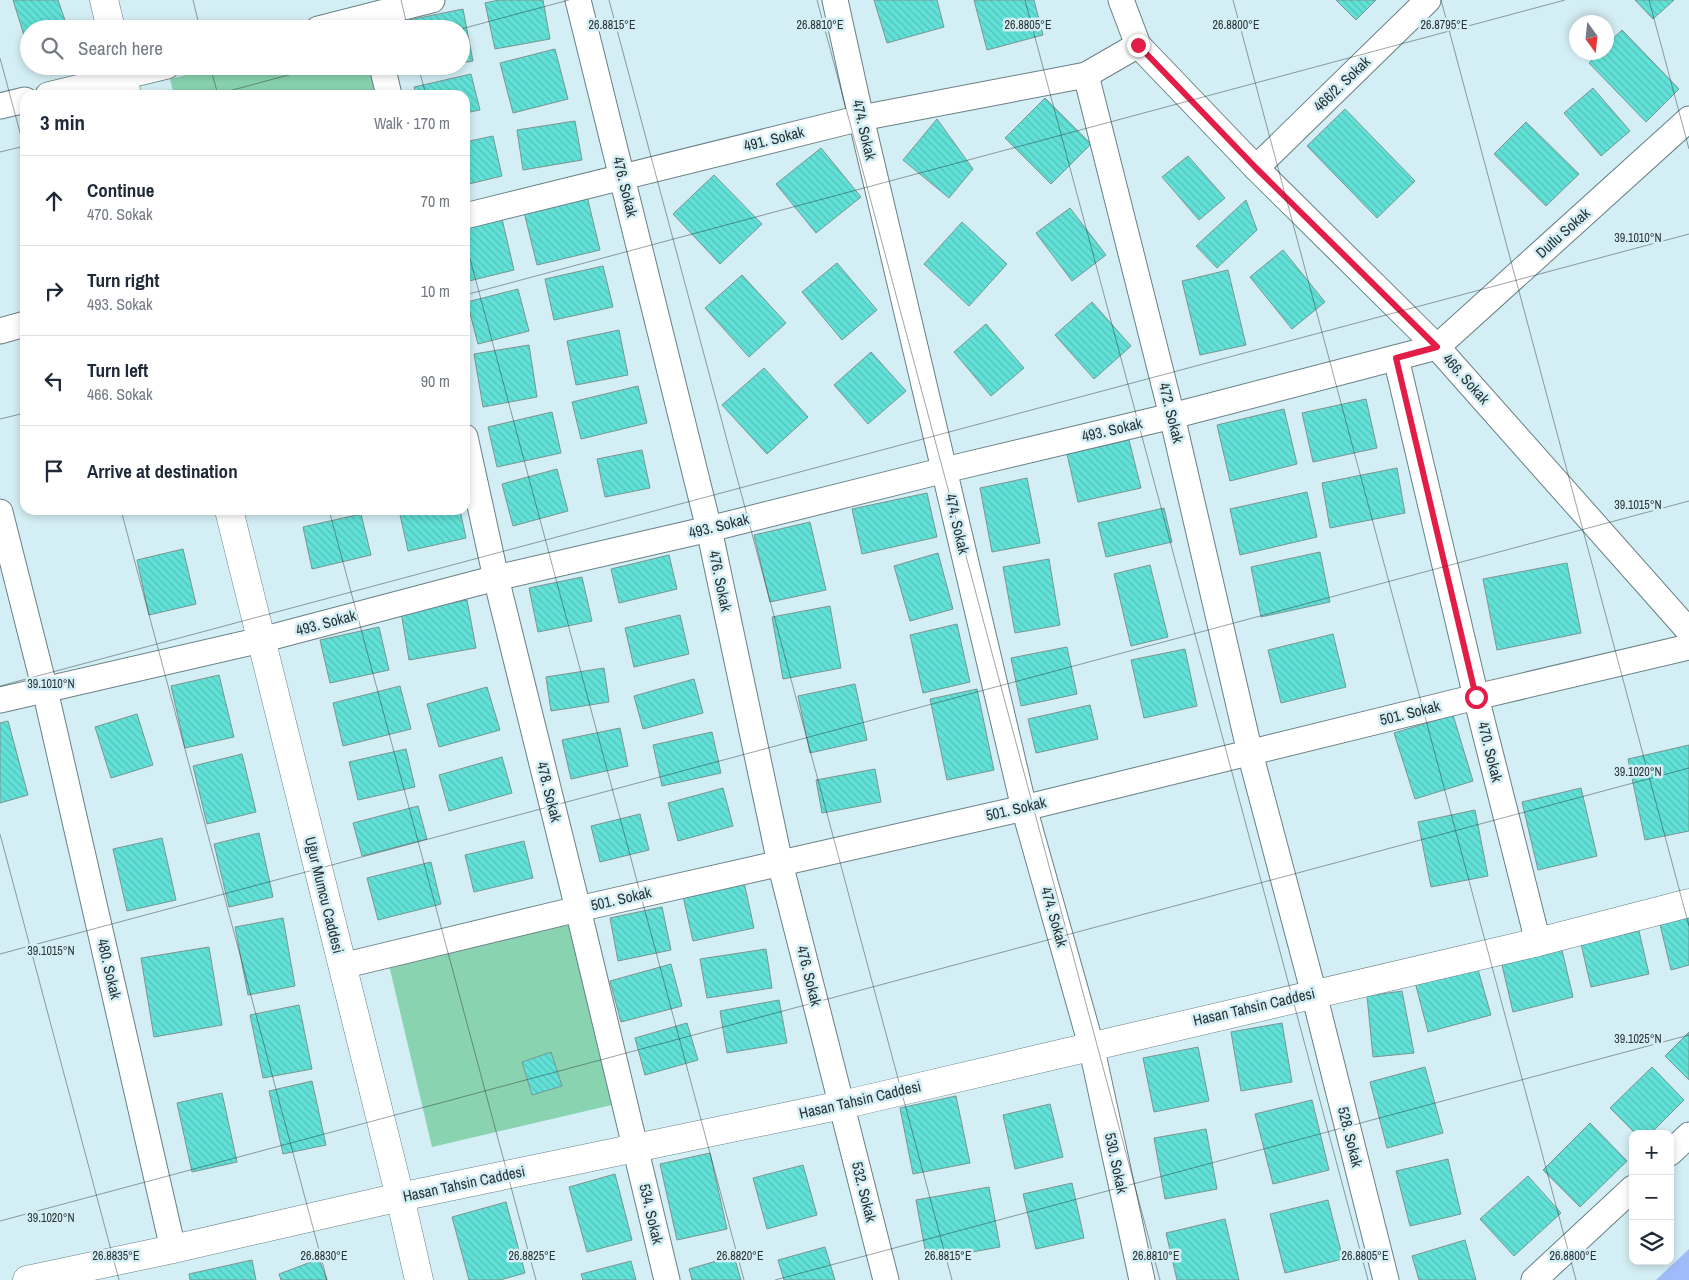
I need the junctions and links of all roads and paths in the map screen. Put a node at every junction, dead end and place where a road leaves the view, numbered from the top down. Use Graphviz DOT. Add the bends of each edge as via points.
graph roads {
  1 [pos="104,0"];
  2 [pos="432,0"];
  3 [pos="578,0"];
  4 [pos="835,0"];
  5 [pos="1121,0"];
  6 [pos="1428,0"];
  7 [pos="370,15"];
  8 [pos="109,20"];
  9 [pos="351,20"];
  10 [pos="1138,45"];
  11 [pos="1086,74"];
  12 [pos="139,75"];
  13 [pos="384,75"];
  14 [pos="124,80"];
  15 [pos="73,90"];
  16 [pos="388,90"];
  17 [pos="20,101"];
  18 [pos="0,106"];
  19 [pos="861,118"];
  20 [pos="1689,119"];
  21 [pos="1256,168"];
  22 [pos="622,176"];
  23 [pos="470,215"];
  24 [pos="20,325"];
  25 [pos="0,330"];
  26 [pos="1437,347"];
  27 [pos="1396,358"];
  28 [pos="1172,416"];
  29 [pos="470,460"];
  30 [pos="945,470"];
  31 [pos="0,512"];
  32 [pos="230,515"];
  33 [pos="709,529"];
  34 [pos="496,578"];
  35 [pos="1689,631"];
  36 [pos="261,640"];
  37 [pos="1689,647"];
  38 [pos="45,690"];
  39 [pos="1476,697"];
  40 [pos="0,700"];
  41 [pos="1250,753"];
  42 [pos="1024,808"];
  43 [pos="780,862"];
  44 [pos="1689,903"];
  45 [pos="578,908"];
  46 [pos="1538,942"];
  47 [pos="342,966"];
  48 [pos="1314,994"];
  49 [pos="1091,1045"];
  50 [pos="842,1105"];
  51 [pos="1689,1135"];
  52 [pos="635,1148"];
  53 [pos="1674,1149"];
  54 [pos="1629,1192"];
  55 [pos="400,1197"];
  56 [pos="173,1249"];
  57 [pos="27,1280"];
  58 [pos="419,1280"];
  59 [pos="667,1280"];
  60 [pos="886,1280"];
  61 [pos="1142,1280"];
  62 [pos="1386,1280"];
  63 [pos="1534,1280"];
  1 -- 8 [label="street"];
  2 -- 7 [label="street"];
  3 -- 22 [label="street, 476. Sokak"];
  4 -- 19 [label="street, 474. Sokak"];
  5 -- 10 [label="street, 466. Sokak"];
  6 -- 21 [label="street, 466/2. Sokak"];
  7 -- 9 [label="street"];
  10 -- 11 [label="street, 491. Sokak"];
  10 -- 21 [label="street, 466. Sokak"];
  11 -- 19 [label="street, 491. Sokak"];
  11 -- 28 [label="street, 472. Sokak"];
  12 -- 14 [label="street"];
  13 -- 16 [label="street"];
  14 -- 15 [label="street"];
  17 -- 18 [label="street"];
  19 -- 22 [label="street, 491. Sokak"];
  19 -- 30 [label="street, 474. Sokak"];
  20 -- 26 [label="street, Dutlu Sokak"];
  21 -- 26 [label="street, 466. Sokak"];
  22 -- 23 [label="street, 491. Sokak"];
  22 -- 33 [label="street, 476. Sokak"];
  24 -- 25 [label="street"];
  26 -- 27 [label="street, 493. Sokak"];
  26 -- 35 [label="street, 466. Sokak"];
  27 -- 28 [label="street, 493. Sokak"];
  27 -- 39 [label="street, 470. Sokak"];
  28 -- 30 [label="street, 493. Sokak"];
  28 -- 41 [label="street, 472. Sokak"];
  29 -- 34 [label="street, 478. Sokak"];
  30 -- 33 [label="street, 493. Sokak"];
  30 -- 42 [label="street, 474. Sokak"];
  31 -- 38 [label="street, 480. Sokak"];
  32 -- 36 [label="street, Uğur Mumcu Caddesi"];
  33 -- 34 [label="street, 493. Sokak"];
  33 -- 43 [label="street, 476. Sokak"];
  34 -- 36 [label="street, 493. Sokak"];
  34 -- 45 [label="street, 478. Sokak"];
  36 -- 38 [label="street, 493. Sokak"];
  36 -- 47 [label="street, Uğur Mumcu Caddesi"];
  37 -- 39 [label="street, 501. Sokak"];
  38 -- 40 [label="street, 493. Sokak"];
  38 -- 56 [label="street, 480. Sokak"];
  39 -- 41 [label="street, 501. Sokak"];
  39 -- 46 [label="street, 470. Sokak"];
  41 -- 42 [label="street, 501. Sokak"];
  41 -- 48 [label="street, 472. Sokak"];
  42 -- 43 [label="street, 501. Sokak"];
  42 -- 49 [label="street, 474. Sokak"];
  43 -- 45 [label="street, 501. Sokak"];
  43 -- 50 [label="street, 476. Sokak"];
  44 -- 46 [label="street, Hasan Tahsin Caddesi"];
  45 -- 47 [label="street, 501. Sokak"];
  45 -- 52 [label="street, 478. Sokak"];
  46 -- 48 [label="street, Hasan Tahsin Caddesi"];
  47 -- 55 [label="street, Uğur Mumcu Caddesi"];
  48 -- 49 [label="street, Hasan Tahsin Caddesi"];
  48 -- 62 [label="street, 528. Sokak"];
  49 -- 50 [label="street, Hasan Tahsin Caddesi"];
  49 -- 61 [label="street, 530. Sokak"];
  50 -- 52 [label="street, Hasan Tahsin Caddesi"];
  50 -- 60 [label="street, 532. Sokak"];
  51 -- 53 [label="street"];
  52 -- 55 [label="street, Hasan Tahsin Caddesi"];
  52 -- 59 [label="street, 534. Sokak"];
  54 -- 63 [label="street"];
  55 -- 56 [label="street, Hasan Tahsin Caddesi"];
  55 -- 58 [label="street, Uğur Mumcu Caddesi"];
  56 -- 57 [label="street, Hasan Tahsin Caddesi"];
}
